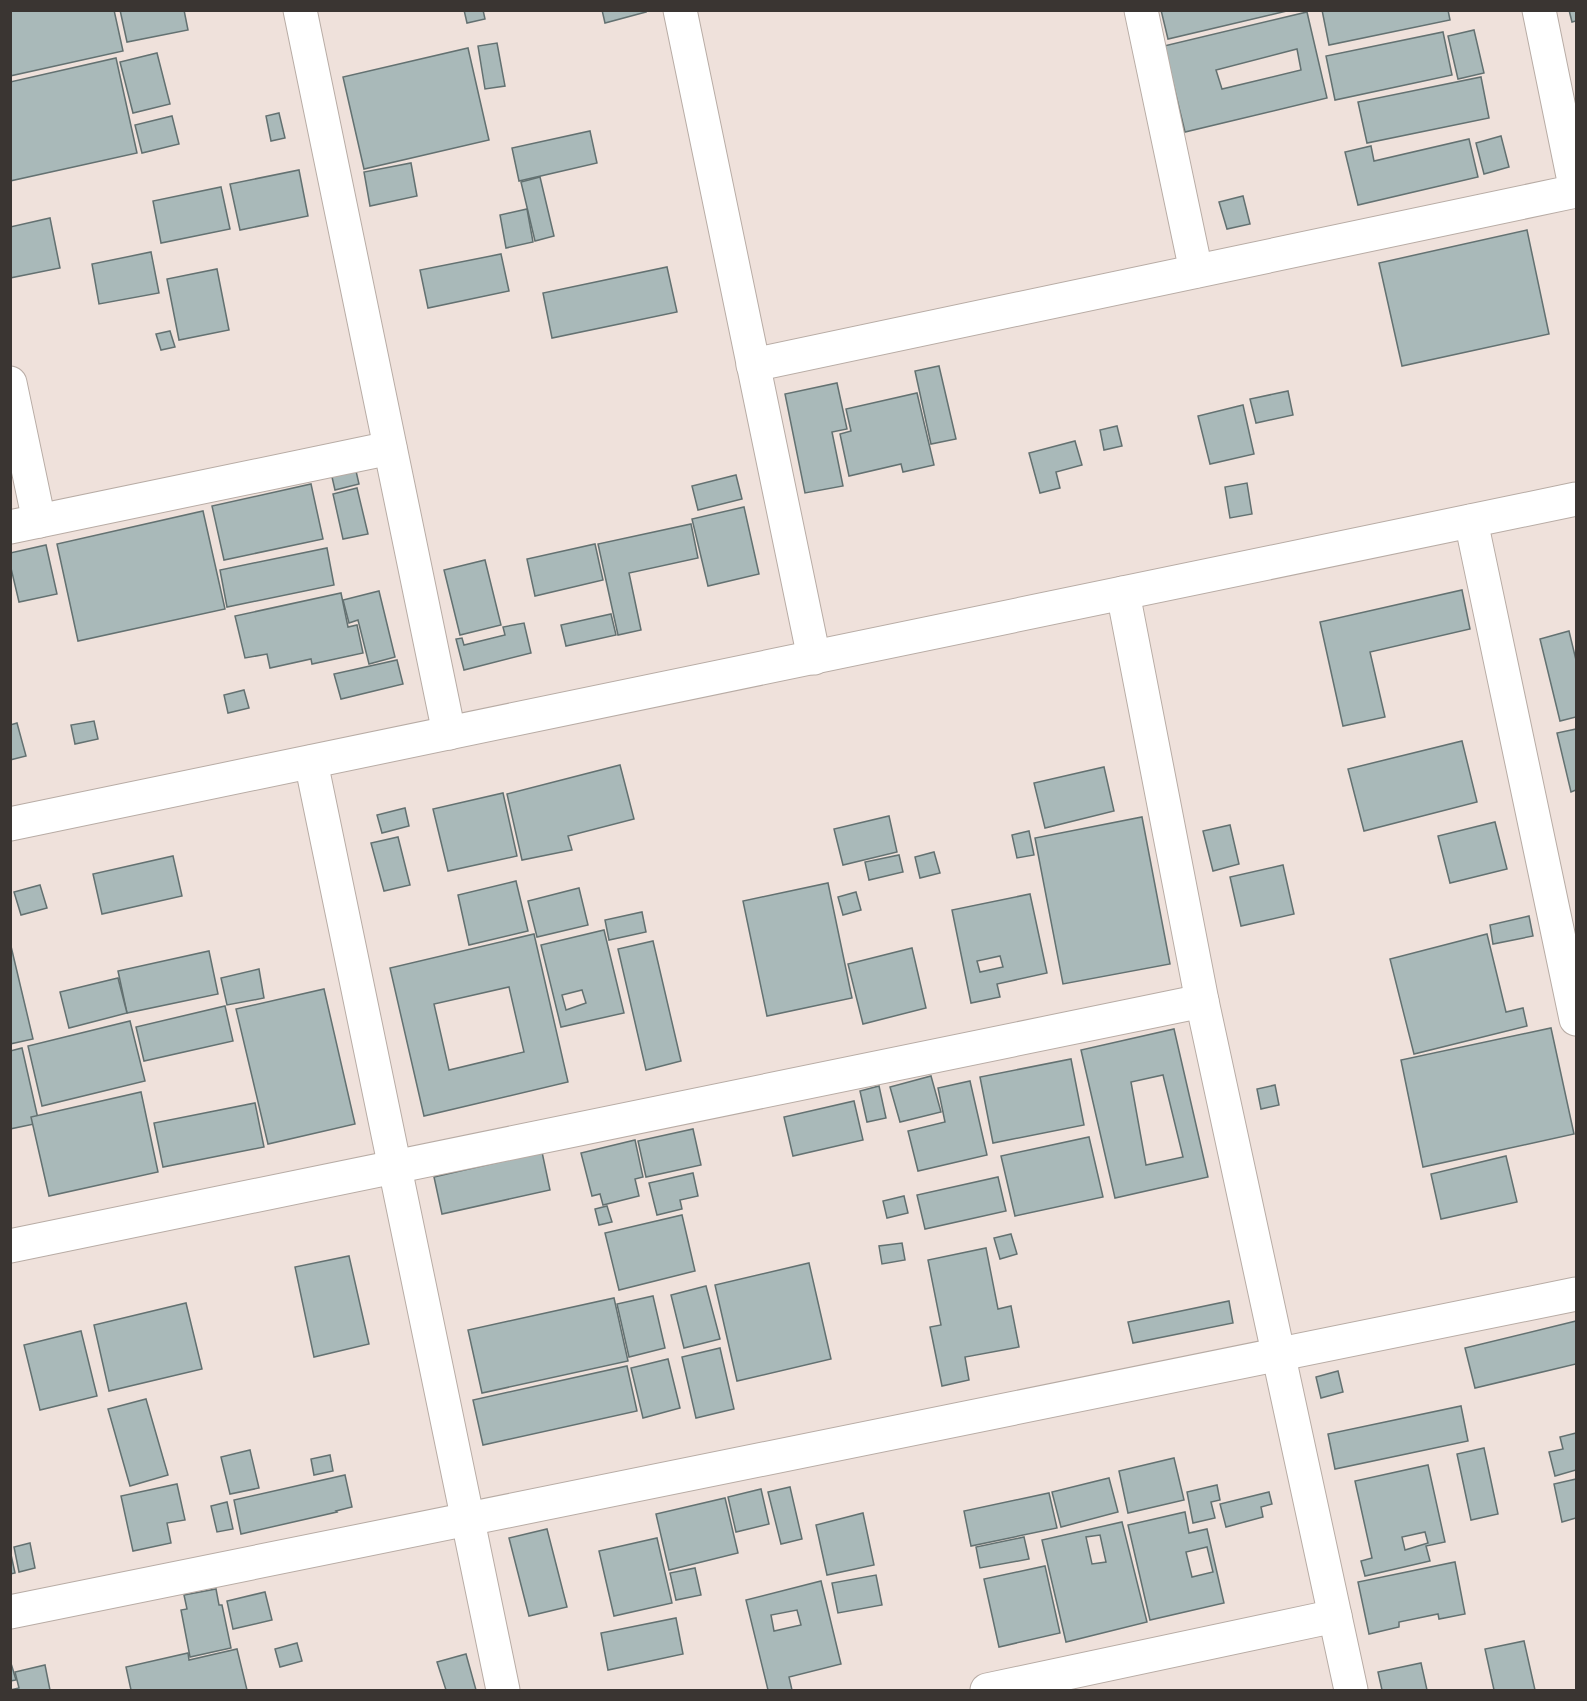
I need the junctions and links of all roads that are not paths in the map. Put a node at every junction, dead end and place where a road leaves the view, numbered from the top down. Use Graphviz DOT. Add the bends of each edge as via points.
graph roads {
  1 [pos="300,10"];
  2 [pos="680,10"];
  3 [pos="1141,10"];
  4 [pos="1539,10"];
  5 [pos="1196,271"];
  6 [pos="753,364"];
  7 [pos="10,383"];
  8 [pos="390,448"];
  9 [pos="1576,499"];
  10 [pos="1471,521"];
  11 [pos="25,524"];
  12 [pos="1123,593"];
  13 [pos="814,658"];
  14 [pos="449,733"];
  15 [pos="311,762"];
  16 [pos="10,824"];
  17 [pos="1566,922"];
  18 [pos="1202,1001"];
  19 [pos="1576,1019"];
  20 [pos="395,1167"];
  21 [pos="10,1246"];
  22 [pos="1576,1294"];
  23 [pos="1279,1354"];
  24 [pos="467,1519"];
  25 [pos="10,1612"];
  26 [pos="1335,1616"];
  27 [pos="502,1690"];
  28 [pos="987,1690"];
  29 [pos="1351,1690"];
  1 -- 8 [label="street"];
  2 -- 6 [label="street"];
  3 -- 5 [label="street"];
  4 -- 5 [label="street" via="1576,191"];
  5 -- 6 [label="street"];
  6 -- 13 [label="street"];
  7 -- 11 [label="street"];
  8 -- 11 [label="street"];
  8 -- 14 [label="street"];
  9 -- 10 [label="street"];
  10 -- 12 [label="street"];
  10 -- 17 [label="street"];
  12 -- 13 [label="street"];
  12 -- 18 [label="street"];
  13 -- 14 [label="street"];
  14 -- 15 [label="street"];
  15 -- 16 [label="street"];
  15 -- 20 [label="street"];
  17 -- 19 [label="street"];
  18 -- 20 [label="street"];
  18 -- 23 [label="street"];
  20 -- 21 [label="street"];
  20 -- 24 [label="street"];
  22 -- 23 [label="street"];
  23 -- 24 [label="street"];
  23 -- 26 [label="street"];
  24 -- 25 [label="street"];
  24 -- 27 [label="street"];
  26 -- 28 [label="street"];
  26 -- 29 [label="street"];
}
